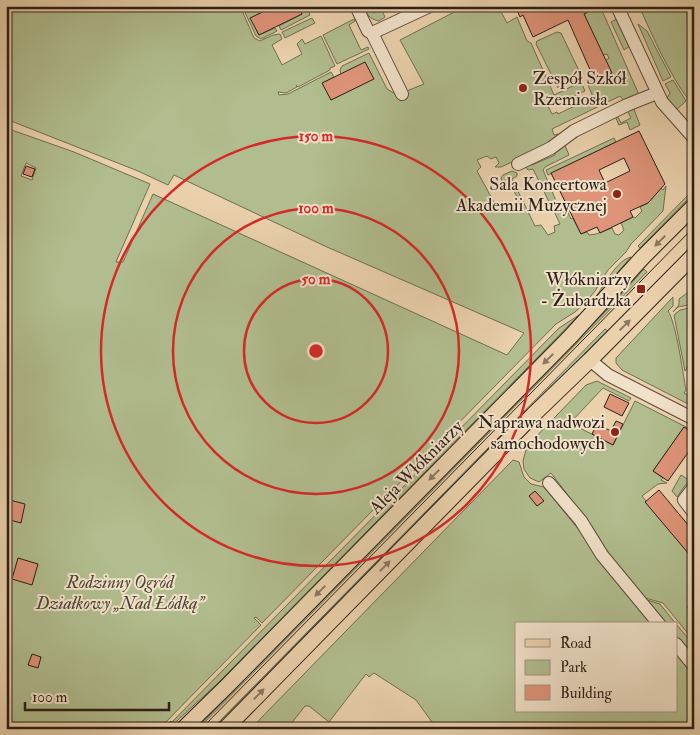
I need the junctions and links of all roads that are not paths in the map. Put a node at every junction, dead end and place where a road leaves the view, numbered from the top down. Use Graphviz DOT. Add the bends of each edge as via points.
graph roads {
  1 [pos="356,6"];
  2 [pos="430,6"];
  3 [pos="618,6"];
  4 [pos="372,33"];
  5 [pos="657,93"];
  6 [pos="402,94"];
  7 [pos="694,138"];
  8 [pos="518,164"];
  9 [pos="694,206"];
  10 [pos="694,255"];
  11 [pos="590,360"];
  12 [pos="694,419"];
  13 [pos="549,483"];
  14 [pos="694,487"];
  15 [pos="694,513"];
  16 [pos="657,622"];
  17 [pos="678,646"];
  18 [pos="694,666"];
  19 [pos="182,729"];
  20 [pos="225,729"];
  1 -- 4 [label="street"];
  2 -- 4 [label="street"];
  3 -- 5 [label="street"];
  4 -- 6 [label="street"];
  5 -- 7 [label="street" via="666,108"];
  5 -- 8 [label="street" via="574,131 551,148"];
  9 -- 19 [label="main road, Aleja Włókniarzy, one-way" via="571,336"];
  11 -- 10 [label="main road, one-way"];
  11 -- 12 [label="street" via="608,375"];
  20 -- 11 [label="main road, one-way"];
  13 -- 16 [label="street"];
  14 -- 15 [label="street" via="684,500"];
  17 -- 18 [label="street"];
}
